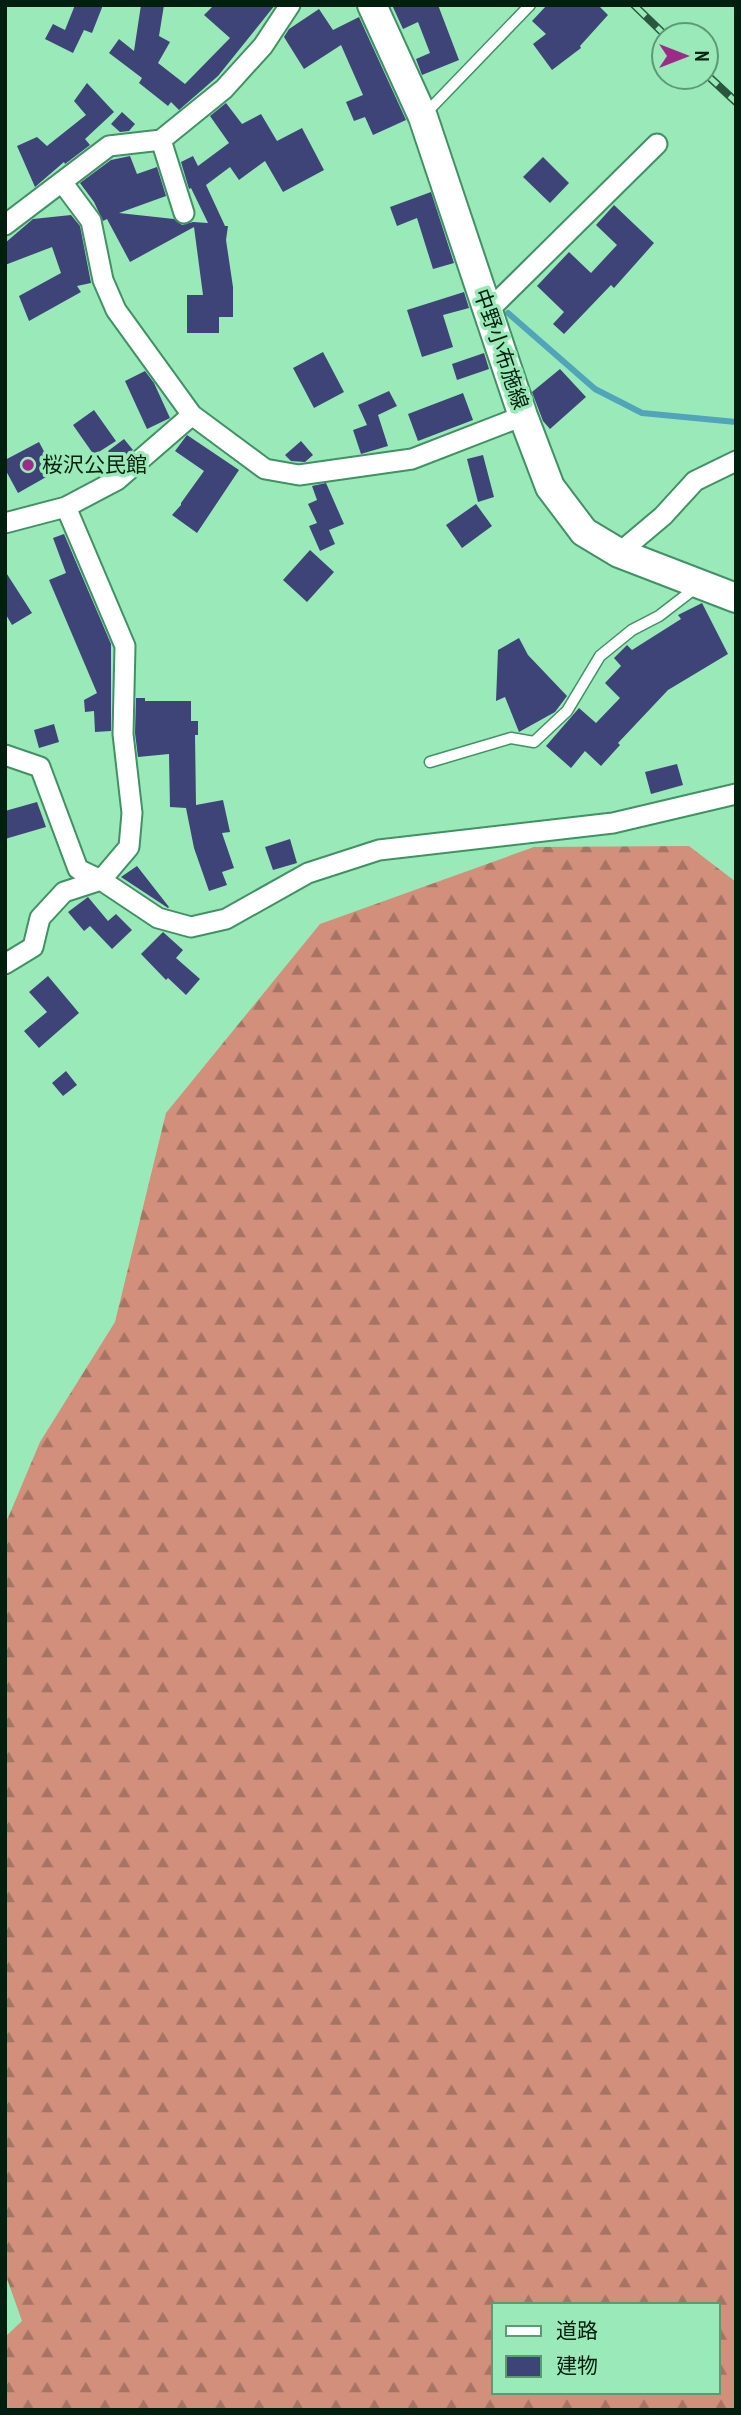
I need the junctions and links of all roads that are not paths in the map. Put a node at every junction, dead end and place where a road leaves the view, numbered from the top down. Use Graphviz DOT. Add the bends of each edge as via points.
graph roads {
  1 [pos="290,5"];
  2 [pos="372,5"];
  3 [pos="530,5"];
  4 [pos="423,117"];
  5 [pos="161,140"];
  6 [pos="657,144"];
  7 [pos="62,182"];
  8 [pos="184,213"];
  9 [pos="5,225"];
  10 [pos="488,311"];
  11 [pos="192,415"];
  12 [pos="523,416"];
  13 [pos="736,461"];
  14 [pos="66,507"];
  15 [pos="5,523"];
  16 [pos="619,553"];
  17 [pos="701,584"];
  18 [pos="736,598"];
  19 [pos="5,755"];
  20 [pos="430,762"];
  21 [pos="736,794"];
  22 [pos="101,880"];
  23 [pos="5,964"];
  1 -- 5 [label="street" via="263,46 224,89"];
  2 -- 4 [label="main road, 中野小布施線"];
  3 -- 4 [label="lane"];
  4 -- 10 [label="main road, 中野小布施線"];
  5 -- 7 [label="street" via="109,146"];
  5 -- 8 [label="street"];
  6 -- 10 [label="street"];
  7 -- 9 [label="street"];
  7 -- 11 [label="street" via="91,221 103,280 116,310"];
  10 -- 12 [label="main road, 中野小布施線"];
  11 -- 12 [label="street" via="265,469 299,475 412,460"];
  11 -- 14 [label="street" via="117,480"];
  12 -- 16 [label="main road, 中野小布施線" via="550,487 584,531"];
  13 -- 16 [label="street" via="695,481"];
  14 -- 15 [label="street"];
  14 -- 22 [label="street" via="125,646 123,734 132,813 129,847"];
  16 -- 17 [label="main road, 中野小布施線"];
  17 -- 18 [label="main road, 中野小布施線"];
  17 -- 20 [label="lane" via="600,656 566,711 534,741 511,738"];
  19 -- 22 [label="street" via="40,766 78,869"];
  21 -- 22 [label="street" via="612,823 379,850 308,873 226,919 191,927 158,918"];
  22 -- 23 [label="street" via="64,892 40,918 33,947"];
}
